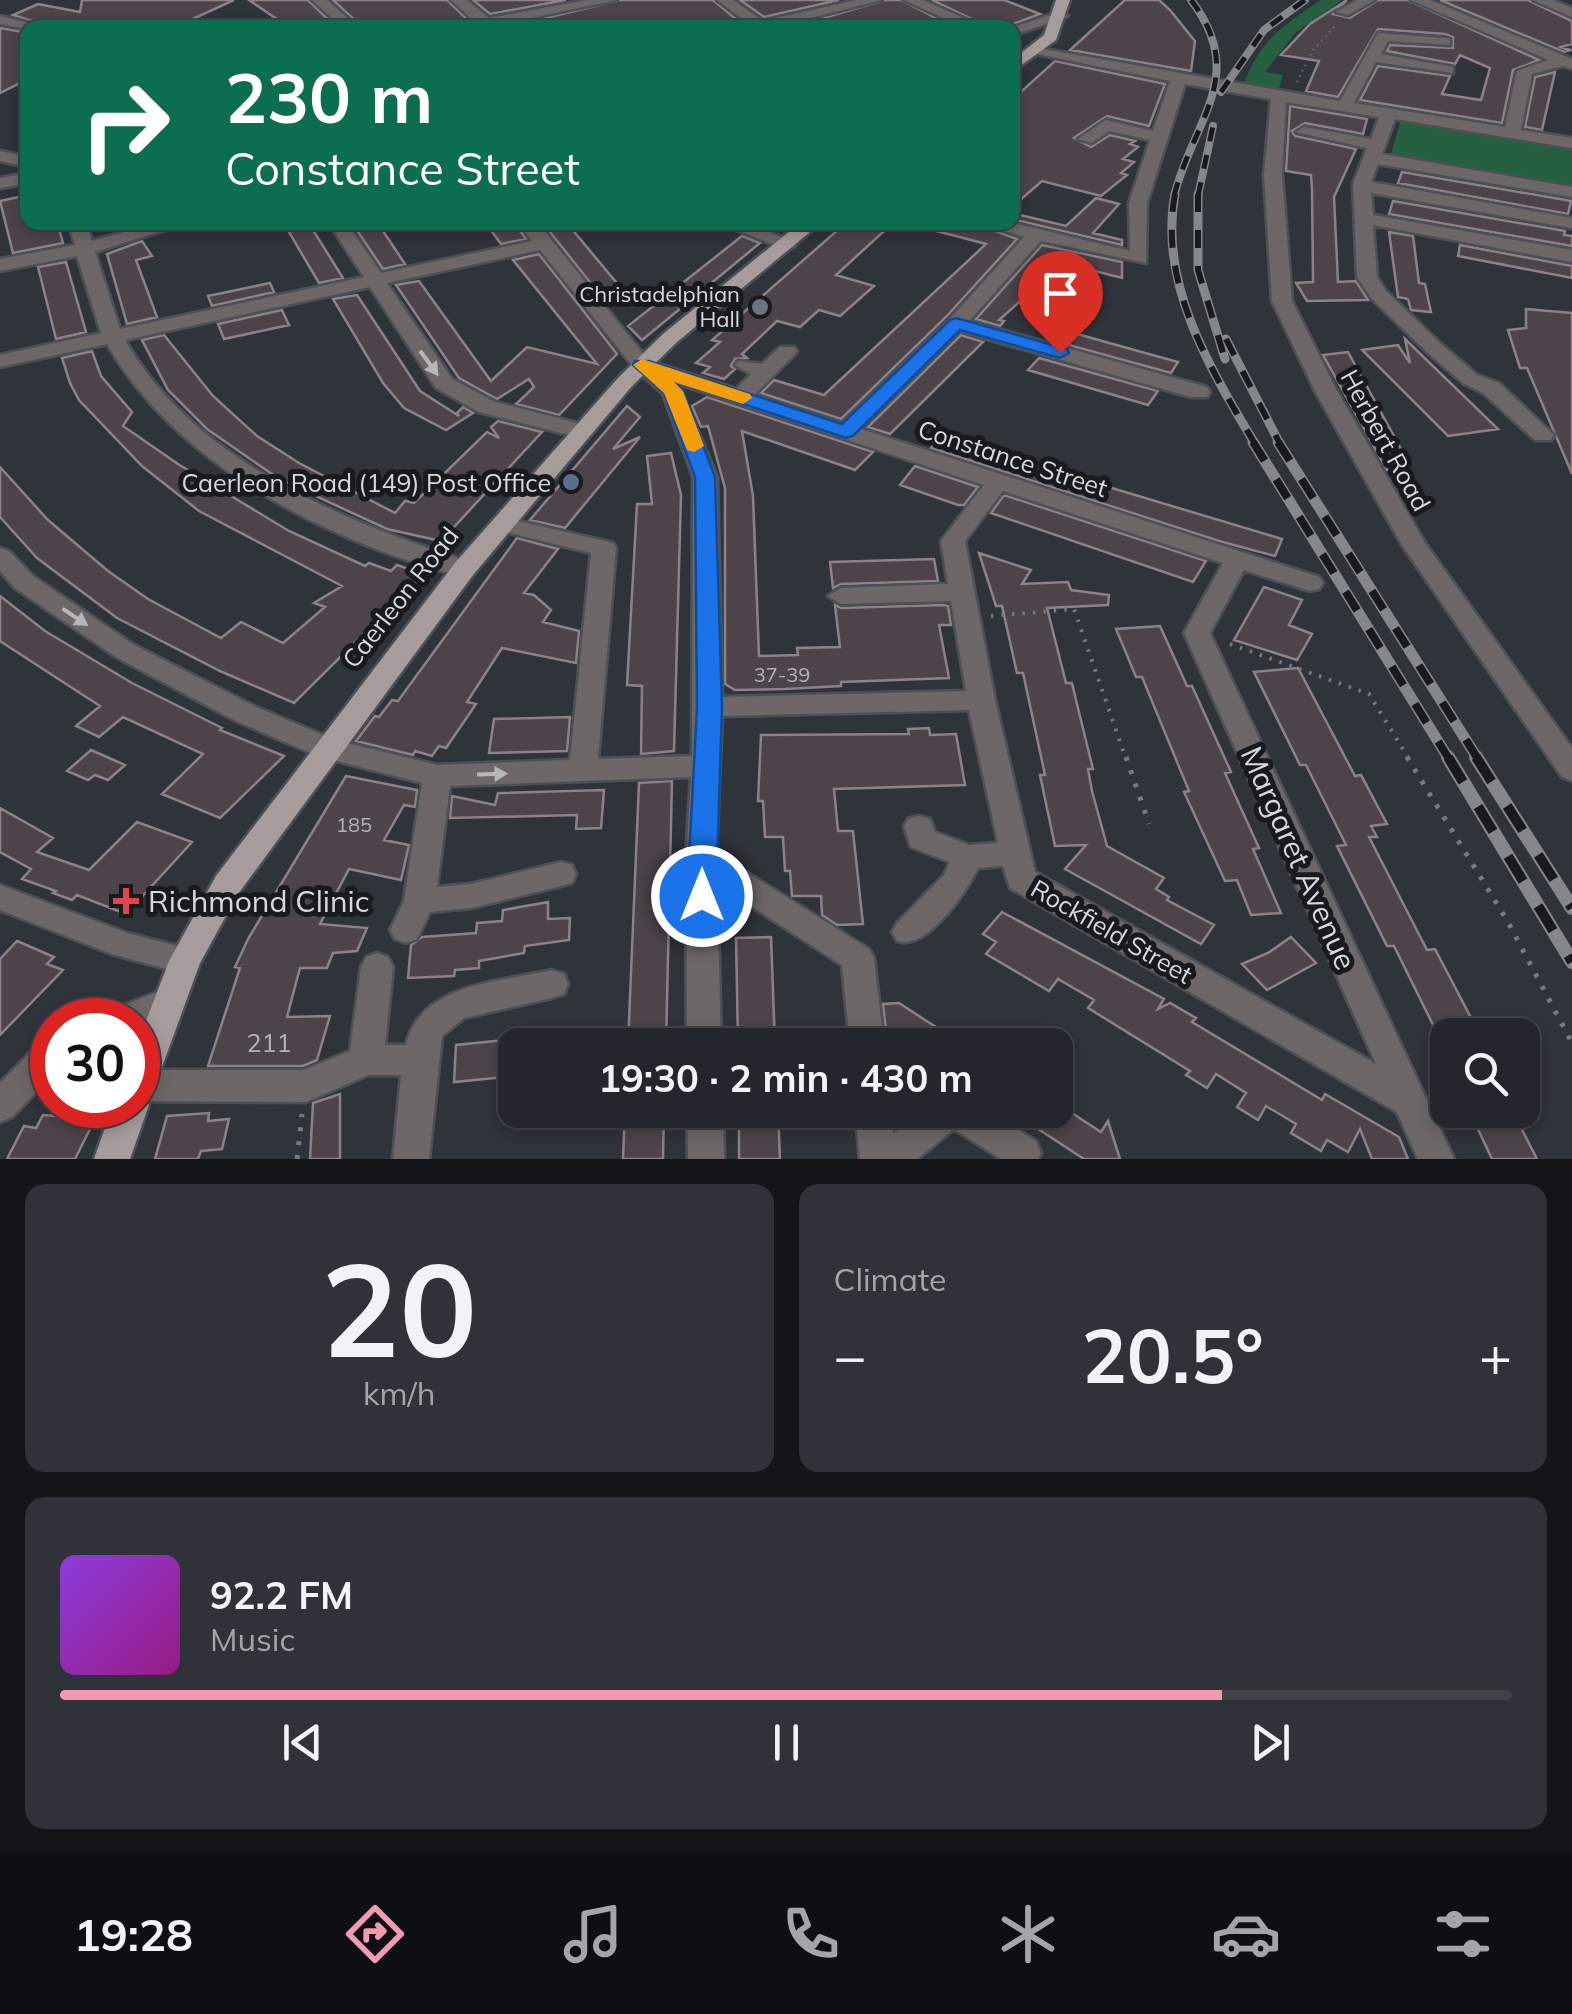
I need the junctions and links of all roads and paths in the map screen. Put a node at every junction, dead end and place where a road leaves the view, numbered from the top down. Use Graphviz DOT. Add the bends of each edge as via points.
graph roads {
  1 [pos="319,0"];
  2 [pos="458,0"];
  3 [pos="610,0"];
  4 [pos="724,0"];
  5 [pos="875,0"];
  6 [pos="911,0"];
  7 [pos="1368,0"];
  8 [pos="1418,0"];
  9 [pos="1540,0"];
  10 [pos="1062,8"];
  11 [pos="1342,12"];
  12 [pos="1572,13"];
  13 [pos="343,20"];
  14 [pos="483,20"];
  15 [pos="497,20"];
  16 [pos="747,20"];
  17 [pos="782,20"];
  18 [pos="959,20"];
  19 [pos="1020,28"];
  20 [pos="1445,42"];
  21 [pos="1037,50"];
  22 [pos="1372,57"];
  23 [pos="1020,62"];
  24 [pos="1568,62"];
  25 [pos="1448,70"];
  26 [pos="1178,80"];
  27 [pos="1285,94"];
  28 [pos="1346,104"];
  29 [pos="1389,113"];
  30 [pos="1304,132"];
  31 [pos="1512,133"];
  32 [pos="1159,137"];
  33 [pos="1086,139"];
  34 [pos="1572,143"];
  35 [pos="1376,151"];
  36 [pos="1362,186"];
  37 [pos="1572,192"];
  38 [pos="1362,218"];
  39 [pos="1572,223"];
  40 [pos="79,230"];
  41 [pos="153,230"];
  42 [pos="342,230"];
  43 [pos="532,230"];
  44 [pos="749,230"];
  45 [pos="803,230"];
  46 [pos="1014,230"];
  47 [pos="1036,236"];
  48 [pos="788,243"];
  49 [pos="543,244"];
  50 [pos="85,249"];
  51 [pos="1572,256"];
  52 [pos="0,265"];
  53 [pos="376,282"];
  54 [pos="956,324"];
  55 [pos="114,338"];
  56 [pos="787,351"];
  57 [pos="0,361"];
  58 [pos="642,365"];
  59 [pos="1198,392"];
  60 [pos="740,397"];
  61 [pos="582,431"];
  62 [pos="846,432"];
  63 [pos="1543,436"];
  64 [pos="997,483"];
  65 [pos="502,524"];
  66 [pos="0,556"];
  67 [pos="1237,560"];
  68 [pos="464,569"];
  69 [pos="1310,583"];
  70 [pos="841,596"];
  71 [pos="964,605"];
  72 [pos="1197,633"];
  73 [pos="981,700"];
  74 [pos="709,707"];
  75 [pos="328,748"];
  76 [pos="706,766"];
  77 [pos="583,770"];
  78 [pos="1572,770"];
  79 [pos="437,776"];
  80 [pos="1149,824"];
  81 [pos="919,827"];
  82 [pos="1015,853"];
  83 [pos="968,857"];
  84 [pos="701,858"];
  85 [pos="561,874"];
  86 [pos="0,897"];
  87 [pos="420,901"];
  88 [pos="406,930"];
  89 [pos="908,932"];
  90 [pos="186,961"];
  91 [pos="377,966"];
  92 [pos="552,984"];
  93 [pos="167,1002"];
  94 [pos="160,1005"];
  95 [pos="160,1022"];
  96 [pos="704,1028"];
  97 [pos="865,1028"];
  98 [pos="1572,1042"];
  99 [pos="366,1060"];
  100 [pos="420,1060"];
  101 [pos="30,1076"];
  102 [pos="160,1086"];
  103 [pos="306,1086"];
  104 [pos="1409,1101"];
  105 [pos="0,1106"];
  106 [pos="123,1128"];
  107 [pos="705,1128"];
  108 [pos="875,1128"];
  109 [pos="929,1128"];
  110 [pos="981,1128"];
  111 [pos="1023,1154"];
  112 [pos="112,1159"];
  113 [pos="297,1159"];
  114 [pos="411,1159"];
  115 [pos="706,1159"];
  116 [pos="878,1159"];
  117 [pos="890,1159"];
  118 [pos="1436,1159"];
  1 -- 13 [label="street"];
  2 -- 14 [label="street"];
  3 -- 15 [label="street"];
  4 -- 16 [label="street"];
  5 -- 17 [label="street"];
  6 -- 18 [label="street"];
  7 -- 11 [label="street"];
  8 -- 24 [label="street"];
  9 -- 12 [label="street"];
  10 -- 19 [label="street"];
  10 -- 21 [label="main road" via="1054,33"];
  11 -- 27 [label="path" via="1346,16 1324,36"];
  20 -- 22 [label="street" via="1389,35"];
  21 -- 23 [label="main road"];
  21 -- 26 [label="street"];
  22 -- 25 [label="street"];
  22 -- 28 [label="street"];
  24 -- 31 [label="street" via="1525,71"];
  26 -- 27 [label="street"];
  26 -- 32 [label="street"];
  27 -- 28 [label="street"];
  27 -- 78 [label="street, Herbert Road" via="1273,175 1282,301 1414,545"];
  28 -- 29 [label="street"];
  29 -- 31 [label="street"];
  29 -- 35 [label="street"];
  30 -- 35 [label="street"];
  31 -- 34 [label="street"];
  32 -- 33 [label="street" via="1106,125"];
  32 -- 47 [label="street" via="1138,203 1139,259"];
  35 -- 36 [label="street"];
  35 -- 37 [label="street"];
  36 -- 38 [label="street"];
  36 -- 39 [label="street"];
  38 -- 51 [label="street"];
  38 -- 63 [label="street" via="1373,288"];
  40 -- 50 [label="street"];
  41 -- 50 [label="street"];
  42 -- 53 [label="street"];
  43 -- 49 [label="street"];
  44 -- 48 [label="street"];
  45 -- 48 [label="main road, Caerleon Road"];
  46 -- 47 [label="street"];
  47 -- 54 [label="street"];
  48 -- 58 [label="main road, Caerleon Road"];
  49 -- 53 [label="street"];
  49 -- 58 [label="street"];
  50 -- 52 [label="street"];
  50 -- 55 [label="street"];
  53 -- 55 [label="street"];
  53 -- 61 [label="street, one-way" via="444,383 486,407"];
  54 -- 59 [label="street"];
  54 -- 62 [label="street"];
  55 -- 57 [label="street"];
  55 -- 68 [label="street" via="181,422 259,484 340,526"];
  56 -- 60 [label="street" via="755,369"];
  58 -- 60 [label="street, Constance Street"];
  58 -- 61 [label="main road, Caerleon Road"];
  58 -- 74 [label="street" via="673,391 705,477"];
  60 -- 62 [label="street, Constance Street"];
  61 -- 65 [label="main road, Caerleon Road"];
  62 -- 64 [label="street, Constance Street"];
  64 -- 67 [label="street, Constance Street"];
  64 -- 71 [label="street, Rockfield Street" via="953,541"];
  65 -- 68 [label="main road, Caerleon Road"];
  65 -- 77 [label="street" via="604,548"];
  66 -- 75 [label="street, one-way" via="24,582 124,651"];
  67 -- 69 [label="street, Constance Street"];
  67 -- 72 [label="street"];
  68 -- 75 [label="main road, Caerleon Road"];
  70 -- 71 [label="street"];
  71 -- 73 [label="street, Rockfield Street"];
  71 -- 80 [label="path" via="1074,609"];
  72 -- 98 [label="path" via="1369,694 1508,922"];
  72 -- 104 [label="street, Margaret Avenue"];
  73 -- 74 [label="street"];
  73 -- 82 [label="street, Rockfield Street"];
  74 -- 76 [label="street"];
  75 -- 79 [label="street"];
  75 -- 90 [label="main road, Caerleon Road" via="227,885"];
  76 -- 77 [label="street"];
  76 -- 84 [label="street"];
  79 -- 77 [label="street, one-way"];
  79 -- 87 [label="street"];
  81 -- 83 [label="street" via="922,839"];
  82 -- 83 [label="street"];
  82 -- 104 [label="street, Rockfield Street" via="1021,879"];
  83 -- 89 [label="street" via="955,883"];
  84 -- 96 [label="street"];
  84 -- 97 [label="street" via="858,958"];
  85 -- 87 [label="street"];
  86 -- 90 [label="street" via="123,945"];
  87 -- 88 [label="street"];
  90 -- 93 [label="main road, Caerleon Road"];
  91 -- 99 [label="street"];
  92 -- 100 [label="street" via="455,1006 427,1028"];
  93 -- 94 [label="street"];
  93 -- 95 [label="main road, Caerleon Road"];
  99 -- 100 [label="street"];
  99 -- 103 [label="street"];
  100 -- 114 [label="street"];
  101 -- 105 [label="street"];
  102 -- 103 [label="street"];
  103 -- 113 [label="path"];
  104 -- 118 [label="street, Margaret Avenue"];
  106 -- 112 [label="main road"];
  107 -- 115 [label="street"];
  108 -- 116 [label="street"];
  109 -- 117 [label="street"];
  110 -- 111 [label="street"];
}
